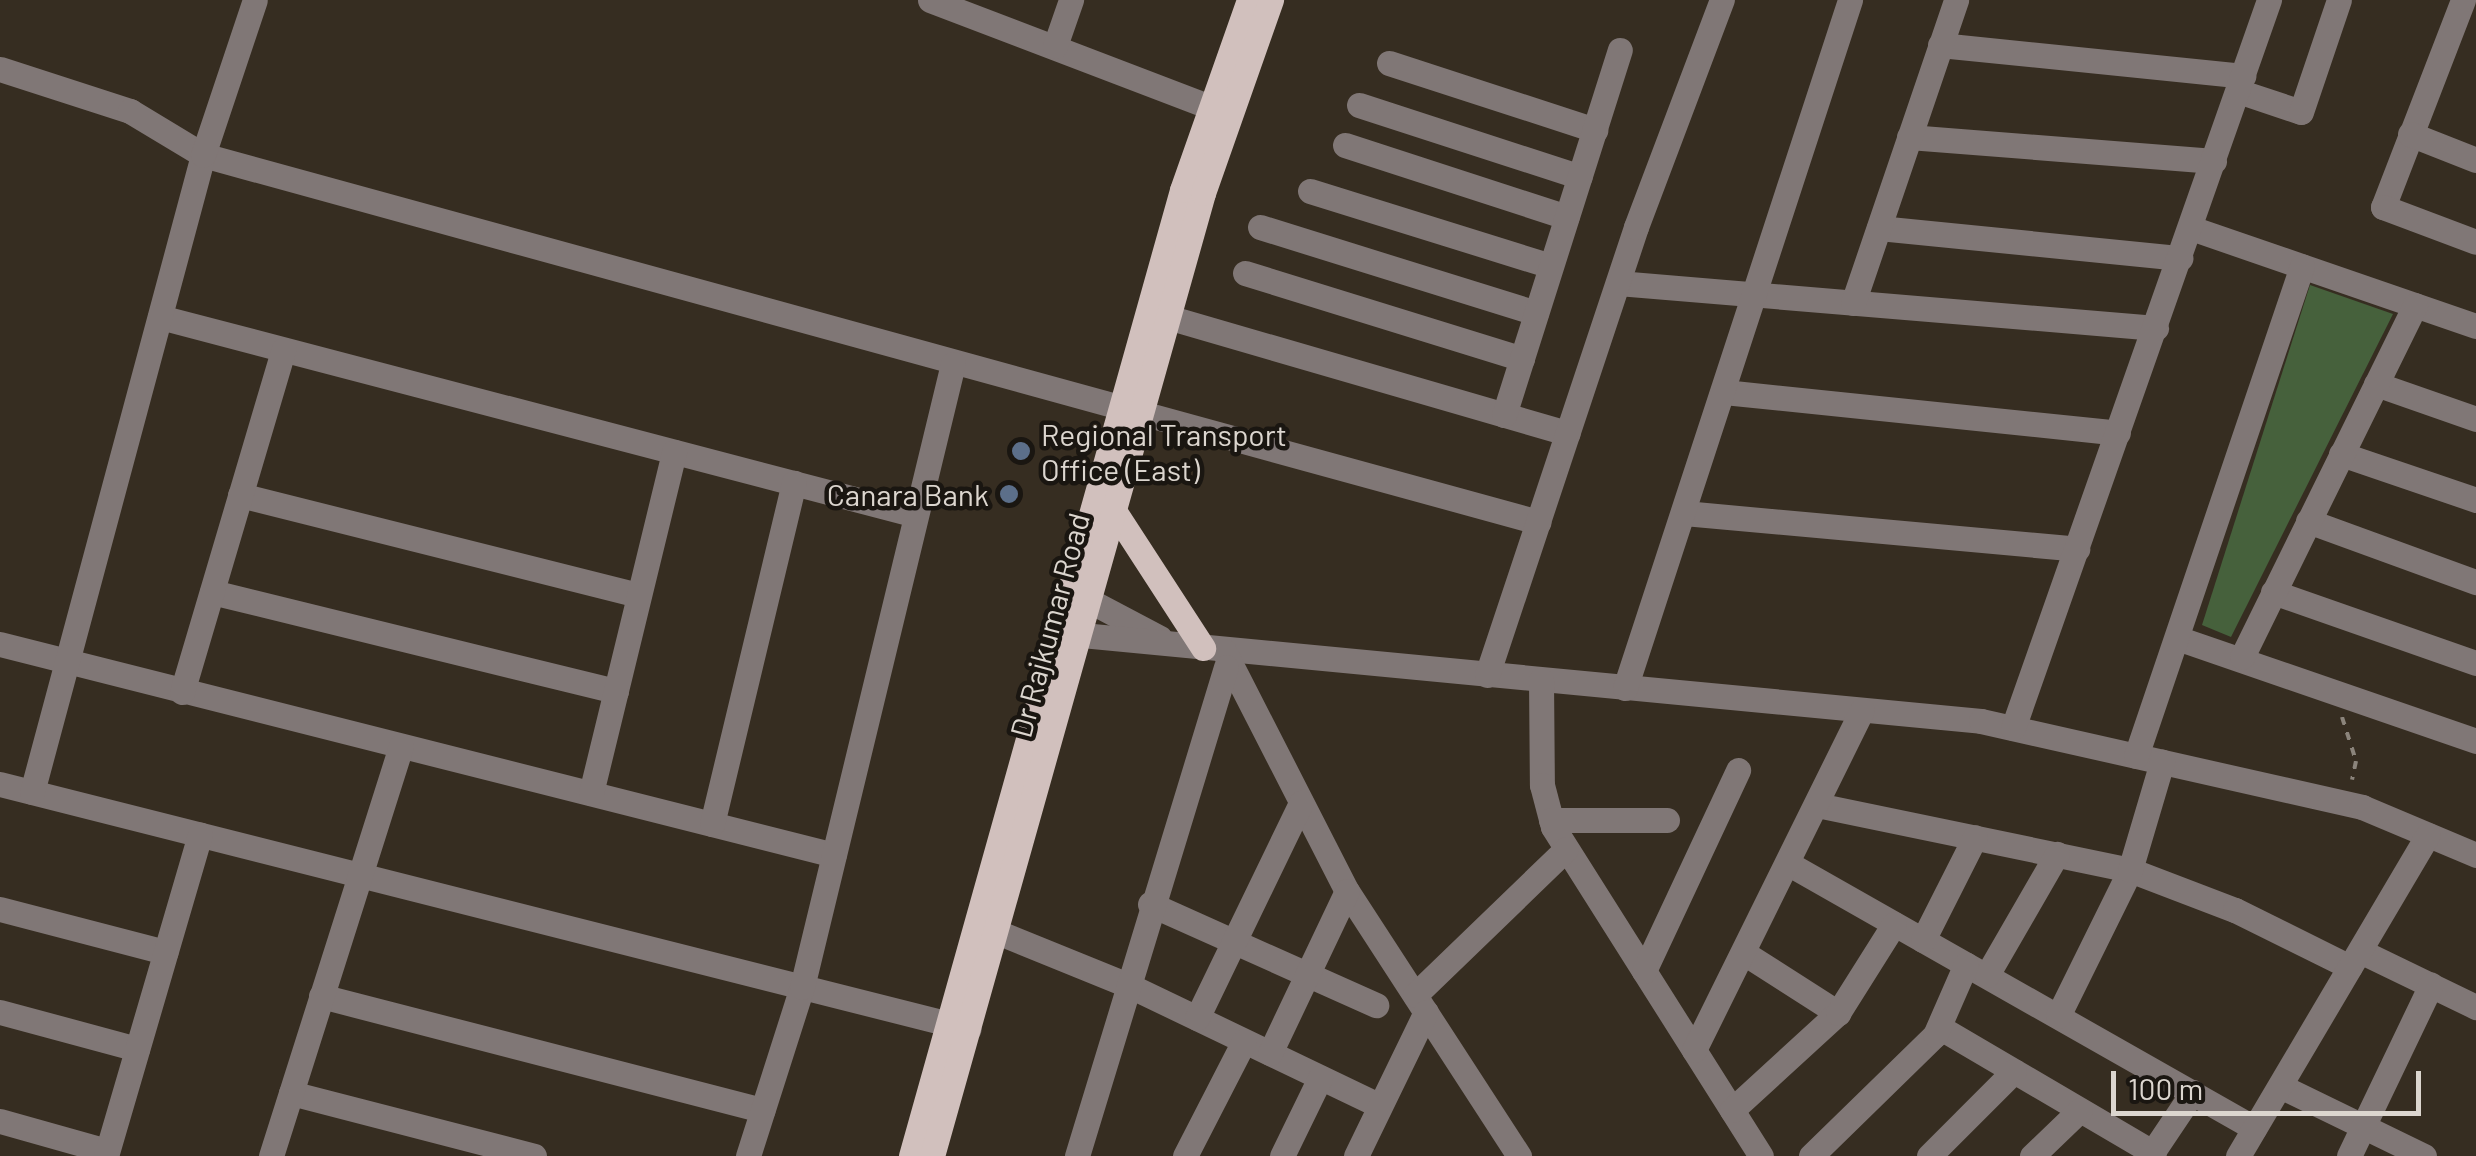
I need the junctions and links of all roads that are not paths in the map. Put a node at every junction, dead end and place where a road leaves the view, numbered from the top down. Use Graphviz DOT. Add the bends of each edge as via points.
graph roads {
  1 [pos="930,0"];
  2 [pos="1071,0"];
  3 [pos="1249,0"];
  4 [pos="1271,0"];
  5 [pos="1722,0"];
  6 [pos="1850,0"];
  7 [pos="1956,0"];
  8 [pos="2269,0"];
  9 [pos="2339,0"];
  10 [pos="2463,0"];
  11 [pos="246,2"];
  12 [pos="1940,45"];
  13 [pos="1055,46"];
  14 [pos="1620,50"];
  15 [pos="1389,63"];
  16 [pos="0,69"];
  17 [pos="2241,84"];
  18 [pos="1359,105"];
  19 [pos="1221,111"];
  20 [pos="1595,130"];
  21 [pos="2410,134"];
  22 [pos="1909,137"];
  23 [pos="1344,145"];
  24 [pos="203,156"];
  25 [pos="2476,160"];
  26 [pos="2214,161"];
  27 [pos="1580,177"];
  28 [pos="1310,190"];
  29 [pos="1567,217"];
  30 [pos="1260,227"];
  31 [pos="1878,228"];
  32 [pos="2192,228"];
  33 [pos="2476,242"];
  34 [pos="2180,258"];
  35 [pos="1551,266"];
  36 [pos="2302,266"];
  37 [pos="1244,273"];
  38 [pos="1618,283"];
  39 [pos="1757,295"];
  40 [pos="1853,303"];
  41 [pos="2414,305"];
  42 [pos="1536,314"];
  43 [pos="160,317"];
  44 [pos="1171,318"];
  45 [pos="2476,326"];
  46 [pos="2156,328"];
  47 [pos="283,350"];
  48 [pos="1522,359"];
  49 [pos="953,364"];
  50 [pos="2376,384"];
  51 [pos="1724,392"];
  52 [pos="1133,412"];
  53 [pos="1504,415"];
  54 [pos="2476,419"];
  55 [pos="1568,433"];
  56 [pos="2118,433"];
  57 [pos="674,452"];
  58 [pos="2341,454"];
  59 [pos="794,482"];
  60 [pos="240,494"];
  61 [pos="2476,500"];
  62 [pos="1108,502"];
  63 [pos="1684,513"];
  64 [pos="916,515"];
  65 [pos="2308,521"];
  66 [pos="1538,522"];
  67 [pos="2077,549"];
  68 [pos="2476,582"];
  69 [pos="212,592"];
  70 [pos="2274,592"];
  71 [pos="639,594"];
  72 [pos="1082,596"];
  73 [pos="1071,636"];
  74 [pos="2180,639"];
  75 [pos="1164,640"];
  76 [pos="0,644"];
  77 [pos="1218,656"];
  78 [pos="2242,657"];
  79 [pos="68,662"];
  80 [pos="2476,663"];
  81 [pos="1487,676"];
  82 [pos="1542,680"];
  83 [pos="1625,688"];
  84 [pos="616,691"];
  85 [pos="182,692"];
  86 [pos="1862,710"];
  87 [pos="2013,728"];
  88 [pos="2476,740"];
  89 [pos="401,746"];
  90 [pos="2136,756"];
  91 [pos="2162,762"];
  92 [pos="1738,770"];
  93 [pos="0,784"];
  94 [pos="32,792"];
  95 [pos="591,794"];
  96 [pos="1301,803"];
  97 [pos="1817,804"];
  98 [pos="1552,820"];
  99 [pos="1667,820"];
  100 [pos="712,824"];
  101 [pos="200,834"];
  102 [pos="2428,835"];
  103 [pos="1975,837"];
  104 [pos="1566,849"];
  105 [pos="2057,854"];
  106 [pos="834,855"];
  107 [pos="2476,855"];
  108 [pos="1788,864"];
  109 [pos="2130,870"];
  110 [pos="358,874"];
  111 [pos="1347,891"];
  112 [pos="1150,904"];
  113 [pos="0,909"];
  114 [pos="1894,924"];
  115 [pos="996,932"];
  116 [pos="1234,938"];
  117 [pos="1923,940"];
  118 [pos="165,952"];
  119 [pos="1744,953"];
  120 [pos="2355,959"];
  121 [pos="1976,970"];
  122 [pos="1644,971"];
  123 [pos="1307,972"];
  124 [pos="2431,985"];
  125 [pos="1130,986"];
  126 [pos="802,987"];
  127 [pos="320,996"];
  128 [pos="1376,1004"];
  129 [pos="1421,1004"];
  130 [pos="2476,1007"];
  131 [pos="0,1012"];
  132 [pos="1838,1014"];
  133 [pos="2058,1016"];
  134 [pos="1197,1018"];
  135 [pos="959,1026"];
  136 [pos="1939,1027"];
  137 [pos="1244,1041"];
  138 [pos="137,1049"];
  139 [pos="1694,1050"];
  140 [pos="1270,1054"];
  141 [pos="2014,1071"];
  142 [pos="1320,1078"];
  143 [pos="2280,1086"];
  144 [pos="2193,1092"];
  145 [pos="291,1093"];
  146 [pos="1380,1106"];
  147 [pos="763,1110"];
  148 [pos="1732,1110"];
  149 [pos="2080,1110"];
  150 [pos="0,1121"];
  151 [pos="2254,1128"];
  152 [pos="2363,1128"];
  153 [pos="1366,1153"];
  154 [pos="106,1154"];
  155 [pos="2152,1154"];
  156 [pos="1189,1155"];
  157 [pos="272,1156"];
  158 [pos="534,1156"];
  159 [pos="748,1156"];
  160 [pos="910,1156"];
  161 [pos="932,1156"];
  162 [pos="1077,1156"];
  163 [pos="1282,1156"];
  164 [pos="1519,1156"];
  165 [pos="1760,1156"];
  166 [pos="1811,1156"];
  167 [pos="1929,1156"];
  168 [pos="2032,1156"];
  169 [pos="2238,1156"];
  170 [pos="2349,1156"];
  171 [pos="2424,1156"];
  1 -- 13 [label="street"];
  2 -- 13 [label="street"];
  3 -- 19 [label="main road, Dr Rajkumar Road"];
  4 -- 19 [label="main road, Dr Rajkumar Road"];
  5 -- 38 [label="street"];
  6 -- 39 [label="street"];
  7 -- 12 [label="street"];
  8 -- 17 [label="street"];
  9 -- 17 [label="street" via="2300,112"];
  10 -- 21 [label="street"];
  11 -- 24 [label="street"];
  12 -- 17 [label="street"];
  12 -- 22 [label="street"];
  13 -- 19 [label="street"];
  14 -- 20 [label="street"];
  15 -- 20 [label="street"];
  16 -- 24 [label="street" via="130,111"];
  17 -- 26 [label="street"];
  18 -- 27 [label="street"];
  19 -- 44 [label="main road, Dr Rajkumar Road"];
  19 -- 52 [label="main road, Dr Rajkumar Road"];
  20 -- 27 [label="street"];
  21 -- 25 [label="street"];
  21 -- 33 [label="street" via="2383,207"];
  22 -- 26 [label="street"];
  22 -- 31 [label="street"];
  23 -- 29 [label="street"];
  24 -- 43 [label="street"];
  24 -- 49 [label="street"];
  26 -- 32 [label="street"];
  27 -- 29 [label="street"];
  28 -- 35 [label="street"];
  29 -- 35 [label="street"];
  30 -- 42 [label="street"];
  31 -- 34 [label="street"];
  31 -- 40 [label="street"];
  32 -- 34 [label="street"];
  32 -- 36 [label="street"];
  34 -- 46 [label="street"];
  35 -- 42 [label="street"];
  36 -- 41 [label="street"];
  36 -- 74 [label="street"];
  37 -- 48 [label="street"];
  38 -- 39 [label="street"];
  38 -- 55 [label="street"];
  39 -- 40 [label="street"];
  39 -- 51 [label="street"];
  40 -- 46 [label="street"];
  41 -- 45 [label="street"];
  41 -- 50 [label="street"];
  42 -- 48 [label="street"];
  43 -- 47 [label="street"];
  43 -- 79 [label="street"];
  44 -- 52 [label="main road, Dr Rajkumar Road"];
  44 -- 53 [label="street"];
  46 -- 56 [label="street"];
  47 -- 57 [label="street"];
  47 -- 60 [label="street"];
  48 -- 53 [label="street"];
  49 -- 52 [label="street"];
  49 -- 64 [label="street"];
  50 -- 54 [label="street"];
  50 -- 58 [label="street"];
  51 -- 56 [label="street"];
  51 -- 63 [label="street"];
  52 -- 62 [label="main road, Dr Rajkumar Road"];
  52 -- 66 [label="street"];
  53 -- 55 [label="street"];
  55 -- 66 [label="street"];
  56 -- 67 [label="street"];
  57 -- 59 [label="street"];
  57 -- 71 [label="street"];
  58 -- 61 [label="street"];
  58 -- 65 [label="street"];
  59 -- 64 [label="street"];
  59 -- 100 [label="street"];
  60 -- 69 [label="street"];
  60 -- 71 [label="street"];
  62 -- 72 [label="main road, Dr Rajkumar Road"];
  62 -- 77 [label="main road"];
  63 -- 67 [label="street"];
  63 -- 83 [label="street"];
  64 -- 106 [label="street"];
  65 -- 68 [label="street"];
  65 -- 70 [label="street"];
  66 -- 81 [label="street"];
  67 -- 87 [label="street"];
  69 -- 84 [label="street"];
  69 -- 85 [label="street"];
  70 -- 78 [label="street"];
  70 -- 80 [label="street"];
  71 -- 84 [label="street"];
  72 -- 73 [label="main road, Dr Rajkumar Road"];
  72 -- 75 [label="street"];
  73 -- 75 [label="street"];
  73 -- 115 [label="main road, Dr Rajkumar Road"];
  73 -- 135 [label="main road, Dr Rajkumar Road"];
  74 -- 78 [label="street"];
  74 -- 90 [label="street"];
  75 -- 77 [label="street"];
  76 -- 79 [label="street"];
  77 -- 81 [label="street"];
  77 -- 96 [label="street"];
  77 -- 112 [label="street"];
  78 -- 88 [label="street"];
  79 -- 85 [label="street"];
  79 -- 94 [label="street"];
  81 -- 82 [label="street"];
  82 -- 83 [label="street"];
  82 -- 98 [label="street" via="1542,785"];
  83 -- 86 [label="street"];
  84 -- 95 [label="street"];
  85 -- 89 [label="street"];
  86 -- 87 [label="street"];
  86 -- 97 [label="street"];
  87 -- 90 [label="street"];
  89 -- 95 [label="street"];
  89 -- 110 [label="street"];
  90 -- 91 [label="street"];
  91 -- 102 [label="street" via="2348,804"];
  91 -- 109 [label="street"];
  92 -- 122 [label="street"];
  93 -- 94 [label="street"];
  94 -- 101 [label="street"];
  95 -- 100 [label="street"];
  96 -- 111 [label="street"];
  96 -- 116 [label="street"];
  97 -- 103 [label="street"];
  97 -- 108 [label="street"];
  98 -- 99 [label="street"];
  98 -- 104 [label="street"];
  100 -- 106 [label="street"];
  101 -- 110 [label="street"];
  101 -- 118 [label="street"];
  102 -- 107 [label="street"];
  102 -- 120 [label="street"];
  103 -- 105 [label="street"];
  103 -- 117 [label="street"];
  104 -- 122 [label="street"];
  104 -- 129 [label="street"];
  105 -- 109 [label="street"];
  105 -- 121 [label="street"];
  106 -- 126 [label="street"];
  108 -- 114 [label="street"];
  108 -- 119 [label="street"];
  109 -- 120 [label="street"];
  109 -- 133 [label="street"];
  110 -- 126 [label="street"];
  110 -- 127 [label="street"];
  111 -- 123 [label="street"];
  111 -- 129 [label="street"];
  112 -- 116 [label="street"];
  112 -- 125 [label="street"];
  113 -- 118 [label="street"];
  114 -- 117 [label="street"];
  114 -- 132 [label="street"];
  115 -- 125 [label="street"];
  115 -- 135 [label="main road, Dr Rajkumar Road"];
  116 -- 123 [label="street"];
  116 -- 134 [label="street"];
  117 -- 121 [label="street"];
  118 -- 138 [label="street"];
  119 -- 132 [label="street"];
  119 -- 139 [label="street"];
  120 -- 124 [label="street"];
  120 -- 143 [label="street"];
  121 -- 133 [label="street"];
  121 -- 136 [label="street"];
  122 -- 139 [label="street"];
  123 -- 128 [label="street"];
  123 -- 140 [label="street"];
  124 -- 130 [label="street"];
  124 -- 152 [label="street"];
  125 -- 134 [label="street"];
  125 -- 162 [label="street"];
  126 -- 135 [label="street"];
  126 -- 147 [label="street"];
  127 -- 145 [label="street"];
  127 -- 147 [label="street"];
  129 -- 146 [label="street"];
  129 -- 164 [label="street"];
  131 -- 138 [label="street"];
  132 -- 148 [label="street"];
  133 -- 144 [label="street"];
  134 -- 137 [label="street"];
  135 -- 160 [label="main road, Dr Rajkumar Road"];
  135 -- 161 [label="main road, Dr Rajkumar Road"];
  136 -- 141 [label="street"];
  136 -- 166 [label="street"];
  137 -- 140 [label="street"];
  137 -- 156 [label="street"];
  138 -- 154 [label="street"];
  139 -- 148 [label="street"];
  140 -- 142 [label="street"];
  141 -- 149 [label="street"];
  141 -- 167 [label="street"];
  142 -- 146 [label="street"];
  142 -- 163 [label="street"];
  143 -- 151 [label="street"];
  143 -- 152 [label="street"];
  144 -- 151 [label="street"];
  144 -- 155 [label="street"];
  145 -- 157 [label="street"];
  145 -- 158 [label="street"];
  146 -- 153 [label="street"];
  147 -- 159 [label="street"];
  148 -- 165 [label="street"];
  149 -- 155 [label="street"];
  149 -- 168 [label="street"];
  150 -- 154 [label="street"];
  151 -- 169 [label="street"];
  152 -- 170 [label="street"];
  152 -- 171 [label="street"];
}
